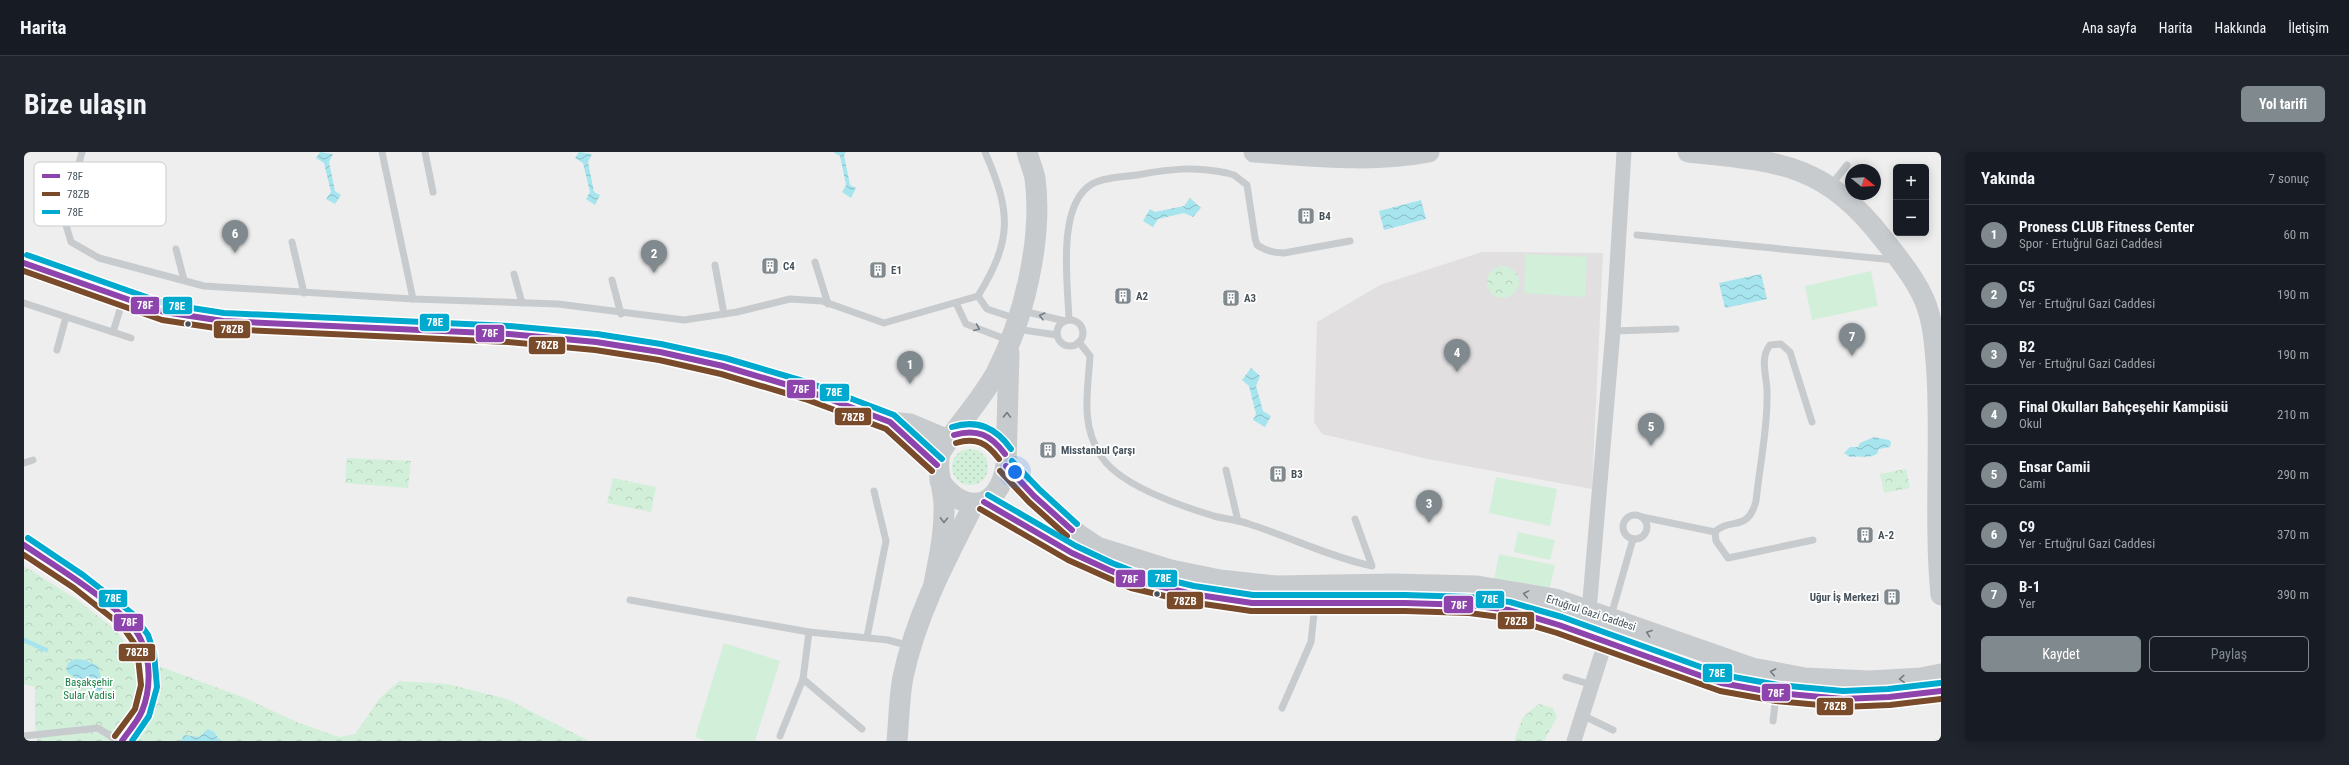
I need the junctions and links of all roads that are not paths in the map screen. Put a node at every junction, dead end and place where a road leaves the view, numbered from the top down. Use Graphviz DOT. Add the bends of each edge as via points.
graph roads {
  1 [pos="82,152"];
  2 [pos="382,152"];
  3 [pos="425,152"];
  4 [pos="985,152"];
  5 [pos="1027,152"];
  6 [pos="1254,152"];
  7 [pos="1429,152"];
  8 [pos="1624,152"];
  9 [pos="1688,152"];
  10 [pos="1365,155"];
  11 [pos="79,162"];
  12 [pos="1845,167"];
  13 [pos="1830,186"];
  14 [pos="433,192"];
  15 [pos="66,226"];
  16 [pos="1637,235"];
  17 [pos="1350,241"];
  18 [pos="292,242"];
  19 [pos="176,249"];
  20 [pos="1900,260"];
  21 [pos="815,262"];
  22 [pos="24,263"];
  23 [pos="715,265"];
  24 [pos="514,274"];
  25 [pos="184,280"];
  26 [pos="612,280"];
  27 [pos="304,293"];
  28 [pos="978,296"];
  29 [pos="124,298"];
  30 [pos="413,299"];
  31 [pos="24,303"];
  32 [pos="522,303"];
  33 [pos="956,303"];
  34 [pos="828,304"];
  35 [pos="621,314"];
  36 [pos="724,314"];
  37 [pos="66,317"];
  38 [pos="1067,321"];
  39 [pos="1015,325"];
  40 [pos="1676,329"];
  41 [pos="1613,331"];
  42 [pos="113,332"];
  43 [pos="1057,335"];
  44 [pos="131,338"];
  45 [pos="1079,342"];
  46 [pos="57,350"];
  47 [pos="890,422"];
  48 [pos="1812,422"];
  49 [pos="951,437"];
  50 [pos="33,460"];
  51 [pos="1006,460"];
  52 [pos="24,463"];
  53 [pos="1226,470"];
  54 [pos="938,473"];
  55 [pos="874,492"];
  56 [pos="979,503"];
  57 [pos="1642,517"];
  58 [pos="1355,519"];
  59 [pos="1238,521"];
  60 [pos="1715,532"];
  61 [pos="1633,539"];
  62 [pos="1813,540"];
  63 [pos="24,545"];
  64 [pos="1940,582"];
  65 [pos="934,584"];
  66 [pos="630,600"];
  67 [pos="1315,604"];
  68 [pos="1589,611"];
  69 [pos="1610,618"];
  70 [pos="809,632"];
  71 [pos="867,637"];
  72 [pos="1606,640"];
  73 [pos="911,646"];
  74 [pos="1941,674"];
  75 [pos="1566,676"];
  76 [pos="803,679"];
  77 [pos="1592,685"];
  78 [pos="1941,691"];
  79 [pos="1776,693"];
  80 [pos="1282,708"];
  81 [pos="1582,716"];
  82 [pos="1773,721"];
  83 [pos="862,729"];
  84 [pos="1613,730"];
  85 [pos="24,736"];
  86 [pos="780,736"];
  87 [pos="118,741"];
  88 [pos="122,741"];
  89 [pos="897,741"];
  90 [pos="1574,741"];
  1 -- 11 [label="lane"];
  2 -- 30 [label="lane"];
  3 -- 14 [label="lane"];
  4 -- 28 [label="lane" via="1000,187 1005,214 1004,237 994,269"];
  5 -- 39 [label="street" via="1034,177 1037,208 1034,248"];
  6 -- 10 [label="street"];
  7 -- 10 [label="street" via="1403,157"];
  8 -- 41 [label="street"];
  9 -- 13 [label="street" via="1761,159 1804,171"];
  12 -- 13 [label="lane"];
  13 -- 20 [label="street" via="1872,224"];
  15 -- 25 [label="lane" via="71,242 99,258"];
  16 -- 20 [label="lane"];
  17 -- 38 [label="lane" via="1284,253 1264,249 1257,245 1255,238 1247,185 1227,173 1183,168 1092,184 1080,195 1073,208 1067,240"];
  18 -- 27 [label="lane"];
  19 -- 25 [label="lane"];
  20 -- 64 [label="street" via="1924,297 1935,340"];
  21 -- 34 [label="lane"];
  22 -- 29 [label="street"];
  23 -- 36 [label="lane"];
  24 -- 32 [label="lane"];
  25 -- 27 [label="lane" via="204,286"];
  26 -- 35 [label="lane"];
  27 -- 30 [label="lane"];
  28 -- 33 [label="lane"];
  28 -- 39 [label="lane" via="987,310"];
  29 -- 42 [label="lane"];
  29 -- 47 [label="street" via="164,312 223,321 509,334 596,342 660,352 723,366 808,391"];
  30 -- 32 [label="lane"];
  31 -- 37 [label="lane"];
  32 -- 35 [label="lane" via="558,304"];
  33 -- 34 [label="lane" via="884,324"];
  33 -- 39 [label="lane, one-way" via="966,324"];
  34 -- 36 [label="lane" via="822,301 790,299"];
  35 -- 36 [label="lane" via="684,320"];
  37 -- 42 [label="lane"];
  37 -- 46 [label="lane"];
  38 -- 39 [label="lane, one-way"];
  38 -- 43 [label="lane" via="1059,326"];
  38 -- 45 [label="lane" via="1077,323 1082,330"];
  39 -- 43 [label="lane"];
  39 -- 49 [label="street" via="996,373"];
  51 -- 39 [label="street, one-way"];
  40 -- 41 [label="lane"];
  41 -- 68 [label="street"];
  42 -- 44 [label="lane"];
  43 -- 45 [label="lane" via="1061,342 1068,346"];
  45 -- 59 [label="lane" via="1090,356 1086,419 1095,446 1107,465 1157,496 1213,516"];
  47 -- 49 [label="street" via="910,424"];
  47 -- 54 [label="street"];
  48 -- 60 [label="lane" via="1790,352 1781,344 1770,345 1765,351 1764,358 1767,397 1754,508 1745,520 1730,526 1721,526"];
  49 -- 51 [label="street" via="966,430 987,435 998,443"];
  49 -- 54 [label="street" via="940,453"];
  50 -- 52 [label="lane"];
  51 -- 56 [label="street" via="1004,479 999,490"];
  68 -- 51 [label="street, Ertuğrul Gazi Caddesi, one-way" via="1555,599 1477,586 1261,585 1171,570 1097,547 1064,524"];
  53 -- 59 [label="lane"];
  54 -- 56 [label="street" via="955,498"];
  54 -- 65 [label="street, one-way" via="944,503 944,521"];
  55 -- 71 [label="lane" via="886,541"];
  56 -- 65 [label="street"];
  56 -- 67 [label="street, Ertuğrul Gazi Caddesi" via="1072,553 1133,580 1232,601"];
  57 -- 60 [label="lane"];
  57 -- 61 [label="lane" via="1647,524 1646,532 1640,538"];
  57 -- 61 [label="lane" via="1631,515 1623,524 1624,532"];
  58 -- 59 [label="lane" via="1372,566 1348,561"];
  60 -- 62 [label="lane" via="1716,541 1728,558"];
  61 -- 69 [label="lane"];
  63 -- 88 [label="street" via="79,582 128,620 140,639 146,655 149,686 142,712"];
  65 -- 73 [label="street"];
  66 -- 70 [label="lane"];
  67 -- 72 [label="street, Ertuğrul Gazi Caddesi" via="1470,605 1509,610"];
  67 -- 80 [label="lane" via="1311,642"];
  68 -- 69 [label="street, Ertuğrul Gazi Caddesi"];
  68 -- 72 [label="street"];
  69 -- 72 [label="lane"];
  74 -- 69 [label="street, Ertuğrul Gazi Caddesi, one-way" via="1921,678 1870,681 1805,678 1752,668"];
  70 -- 71 [label="lane"];
  70 -- 76 [label="lane"];
  71 -- 73 [label="lane"];
  72 -- 77 [label="street"];
  72 -- 79 [label="street, Ertuğrul Gazi Caddesi" via="1646,658 1721,683"];
  73 -- 89 [label="street" via="903,678"];
  75 -- 77 [label="lane"];
  76 -- 83 [label="lane"];
  76 -- 86 [label="lane"];
  77 -- 81 [label="street"];
  78 -- 79 [label="street, Ertuğrul Gazi Caddesi" via="1843,699"];
  79 -- 82 [label="lane"];
  81 -- 84 [label="lane"];
  81 -- 90 [label="street"];
  85 -- 87 [label="lane" via="98,728"];
}
